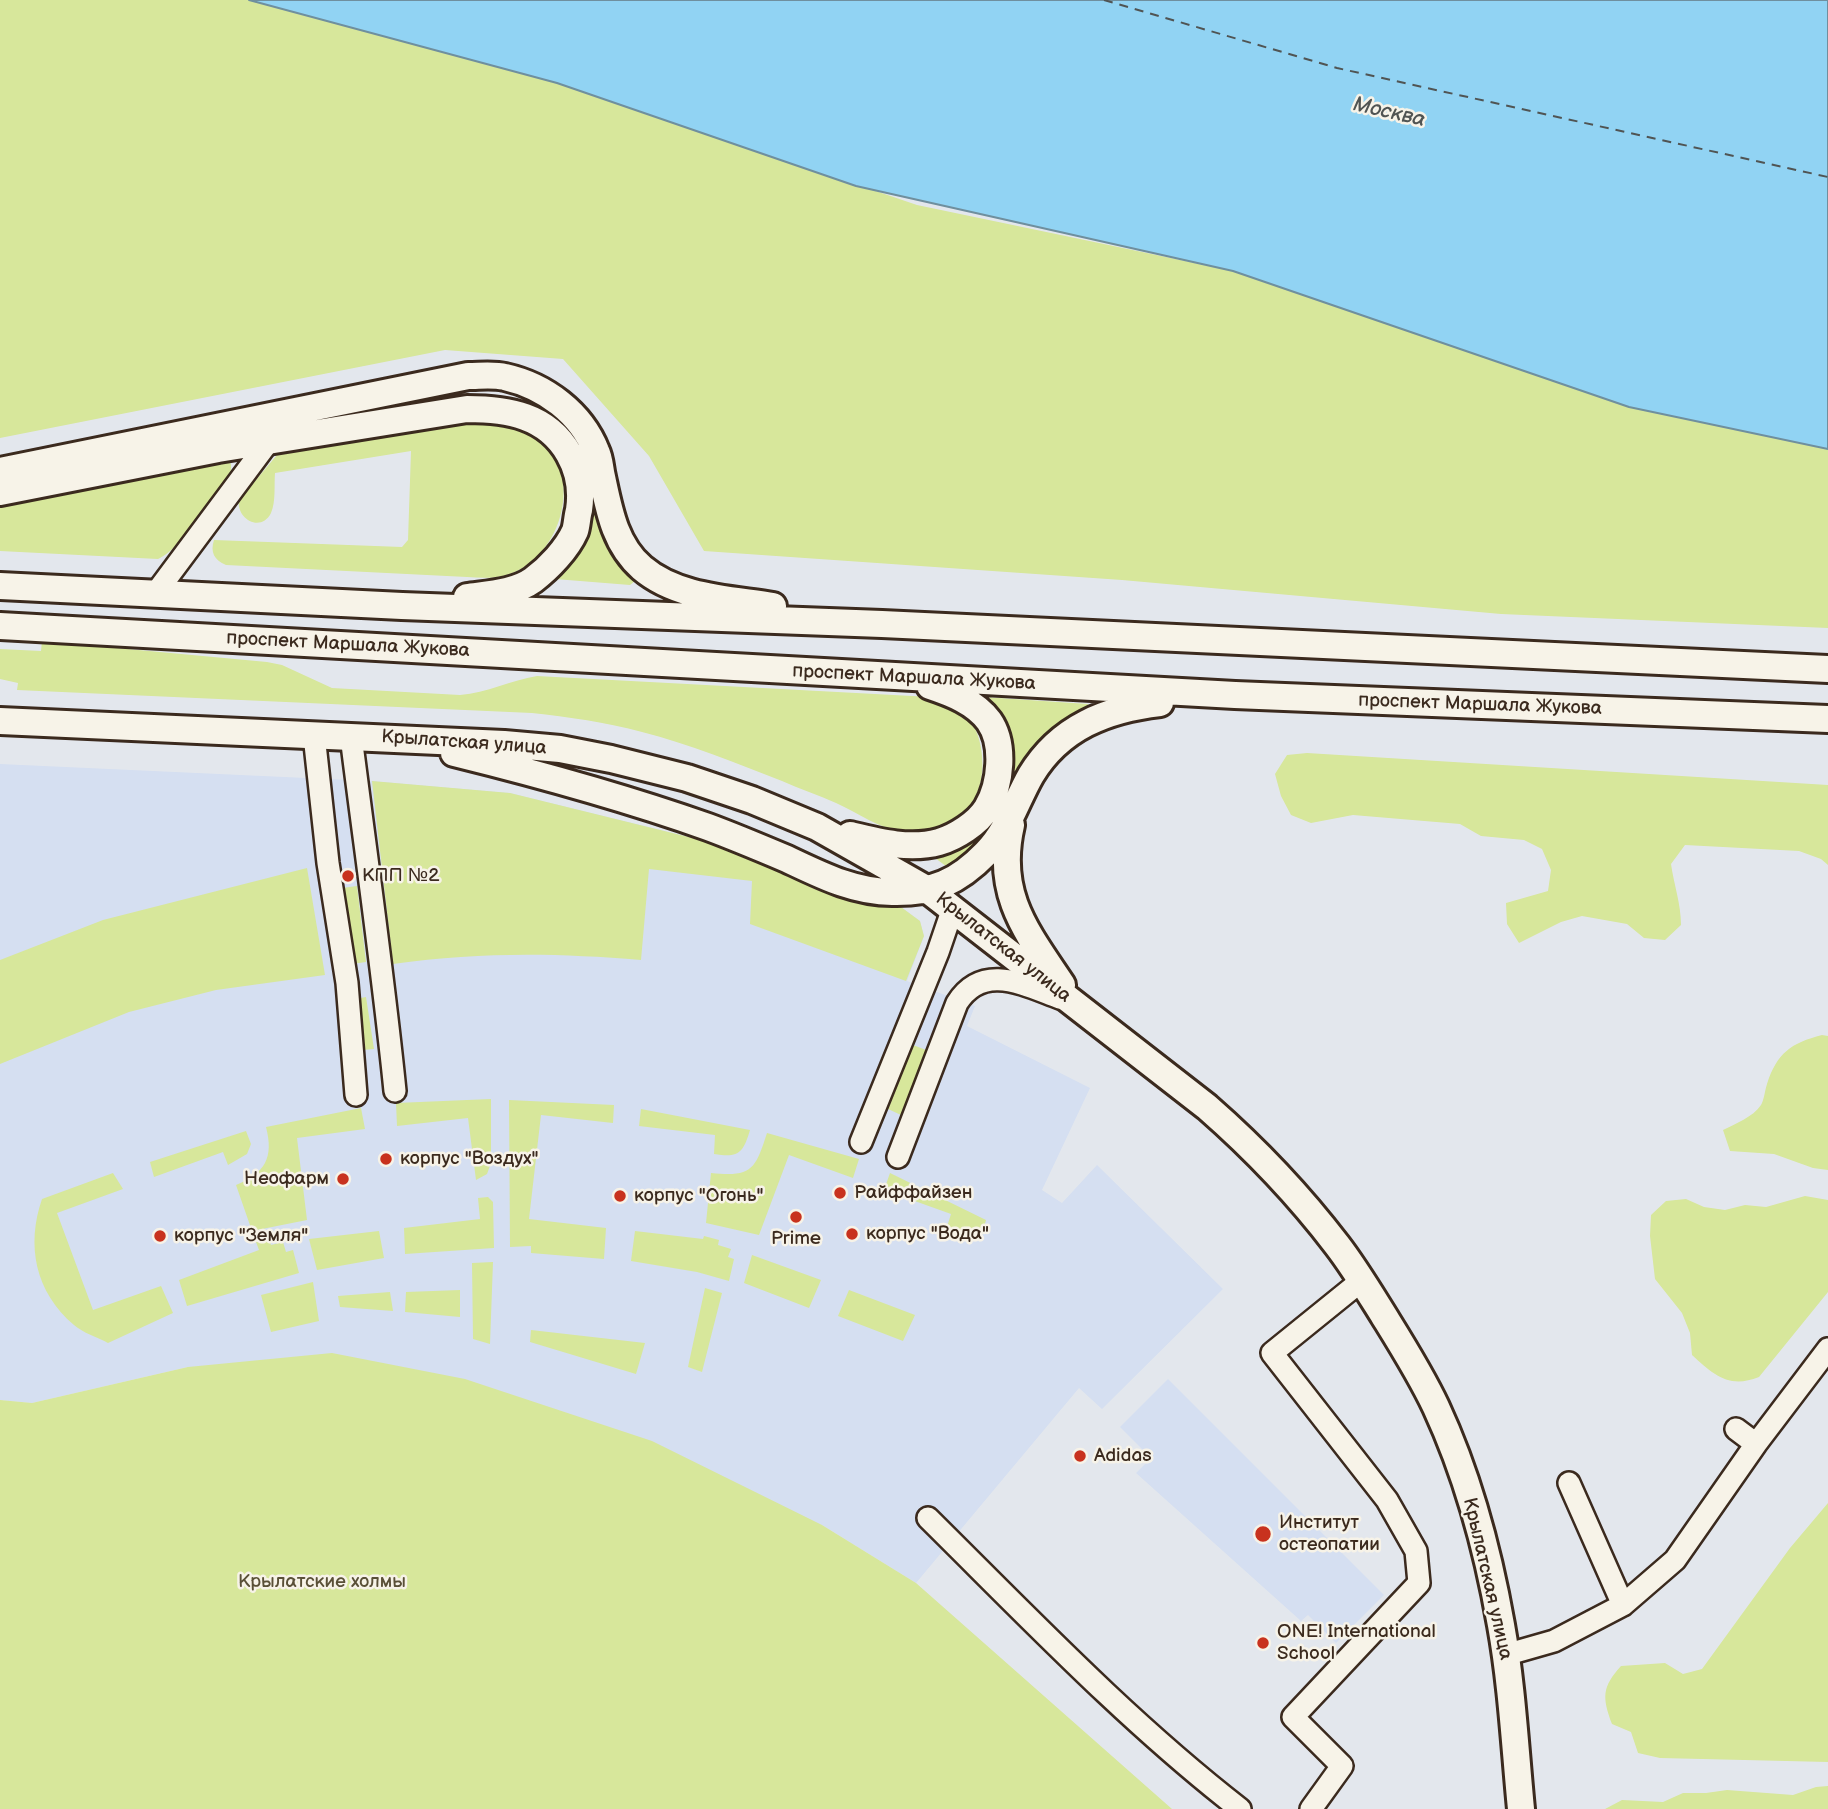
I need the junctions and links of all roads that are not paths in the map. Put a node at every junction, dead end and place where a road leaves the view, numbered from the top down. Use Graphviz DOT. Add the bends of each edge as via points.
graph roads {
  1 [pos="269,440"];
  2 [pos="0,471"];
  3 [pos="0,492"];
  4 [pos="0,586"];
  5 [pos="155,594"];
  6 [pos="402,606"];
  7 [pos="882,624"];
  8 [pos="0,626"];
  9 [pos="1828,669"];
  10 [pos="891,677"];
  11 [pos="1235,695"];
  12 [pos="1828,719"];
  13 [pos="0,721"];
  14 [pos="314,735"];
  15 [pos="351,736"];
  16 [pos="392,738"];
  17 [pos="1014,813"];
  18 [pos="817,827"];
  19 [pos="929,890"];
  20 [pos="953,908"];
  21 [pos="1075,1004"];
  22 [pos="394,1091"];
  23 [pos="356,1095"];
  24 [pos="861,1142"];
  25 [pos="898,1157"];
  26 [pos="1361,1281"];
  27 [pos="1828,1349"];
  28 [pos="1736,1429"];
  29 [pos="1756,1444"];
  30 [pos="1569,1483"];
  31 [pos="928,1518"];
  32 [pos="1623,1605"];
  33 [pos="1505,1655"];
  34 [pos="1240,1809"];
  35 [pos="1311,1809"];
  36 [pos="1521,1809"];
  1 -- 3 [label="main road"];
  1 -- 5 [label="street"];
  1 -- 6 [label="main road" via="467,409 498,410 527,417 552,433 572,454 580,481 575,530 564,550 533,580 513,589"];
  2 -- 7 [label="main road" via="468,376 502,376 541,391 576,416 597,451 613,525 641,567 659,579 696,594"];
  4 -- 5 [label="main road"];
  5 -- 6 [label="main road"];
  6 -- 7 [label="main road"];
  7 -- 9 [label="main road"];
  8 -- 10 [label="main road, проспект Маршала Жукова"];
  10 -- 11 [label="main road, проспект Маршала Жукова"];
  10 -- 18 [label="main road" via="960,698 988,721 997,737 999,757 995,790 986,810 958,834 927,845 878,842"];
  11 -- 12 [label="main road, проспект Маршала Жукова"];
  11 -- 17 [label="main road" via="1133,706 1084,723 1045,756"];
  13 -- 14 [label="main road, Крылатская улица"];
  14 -- 15 [label="main road, Крылатская улица"];
  14 -- 23 [label="street" via="347,983"];
  15 -- 16 [label="main road, Крылатская улица"];
  15 -- 22 [label="street" via="384,979"];
  16 -- 18 [label="main road, Крылатская улица" via="560,749 611,759 687,778"];
  16 -- 19 [label="main road" via="709,827 844,885 892,892"];
  17 -- 19 [label="main road" via="1000,837 967,872"];
  17 -- 21 [label="main road" via="1006,857 1013,905 1022,926"];
  18 -- 19 [label="main road, Крылатская улица"];
  19 -- 20 [label="main road, Крылатская улица"];
  20 -- 21 [label="main road, Крылатская улица"];
  20 -- 24 [label="street"];
  21 -- 25 [label="street" via="1011,981 992,980 965,991"];
  21 -- 26 [label="main road, Крылатская улица" via="1248,1143 1299,1198"];
  26 -- 33 [label="main road, Крылатская улица" via="1408,1355 1458,1461 1488,1563"];
  26 -- 35 [label="street" via="1272,1353 1387,1500 1416,1551 1419,1583 1293,1717 1342,1766"];
  27 -- 29 [label="street"];
  28 -- 29 [label="street"];
  29 -- 32 [label="street" via="1675,1560"];
  30 -- 32 [label="street"];
  31 -- 34 [label="street" via="1099,1687"];
  32 -- 33 [label="street" via="1554,1641"];
  33 -- 36 [label="main road, Крылатская улица"];
}
